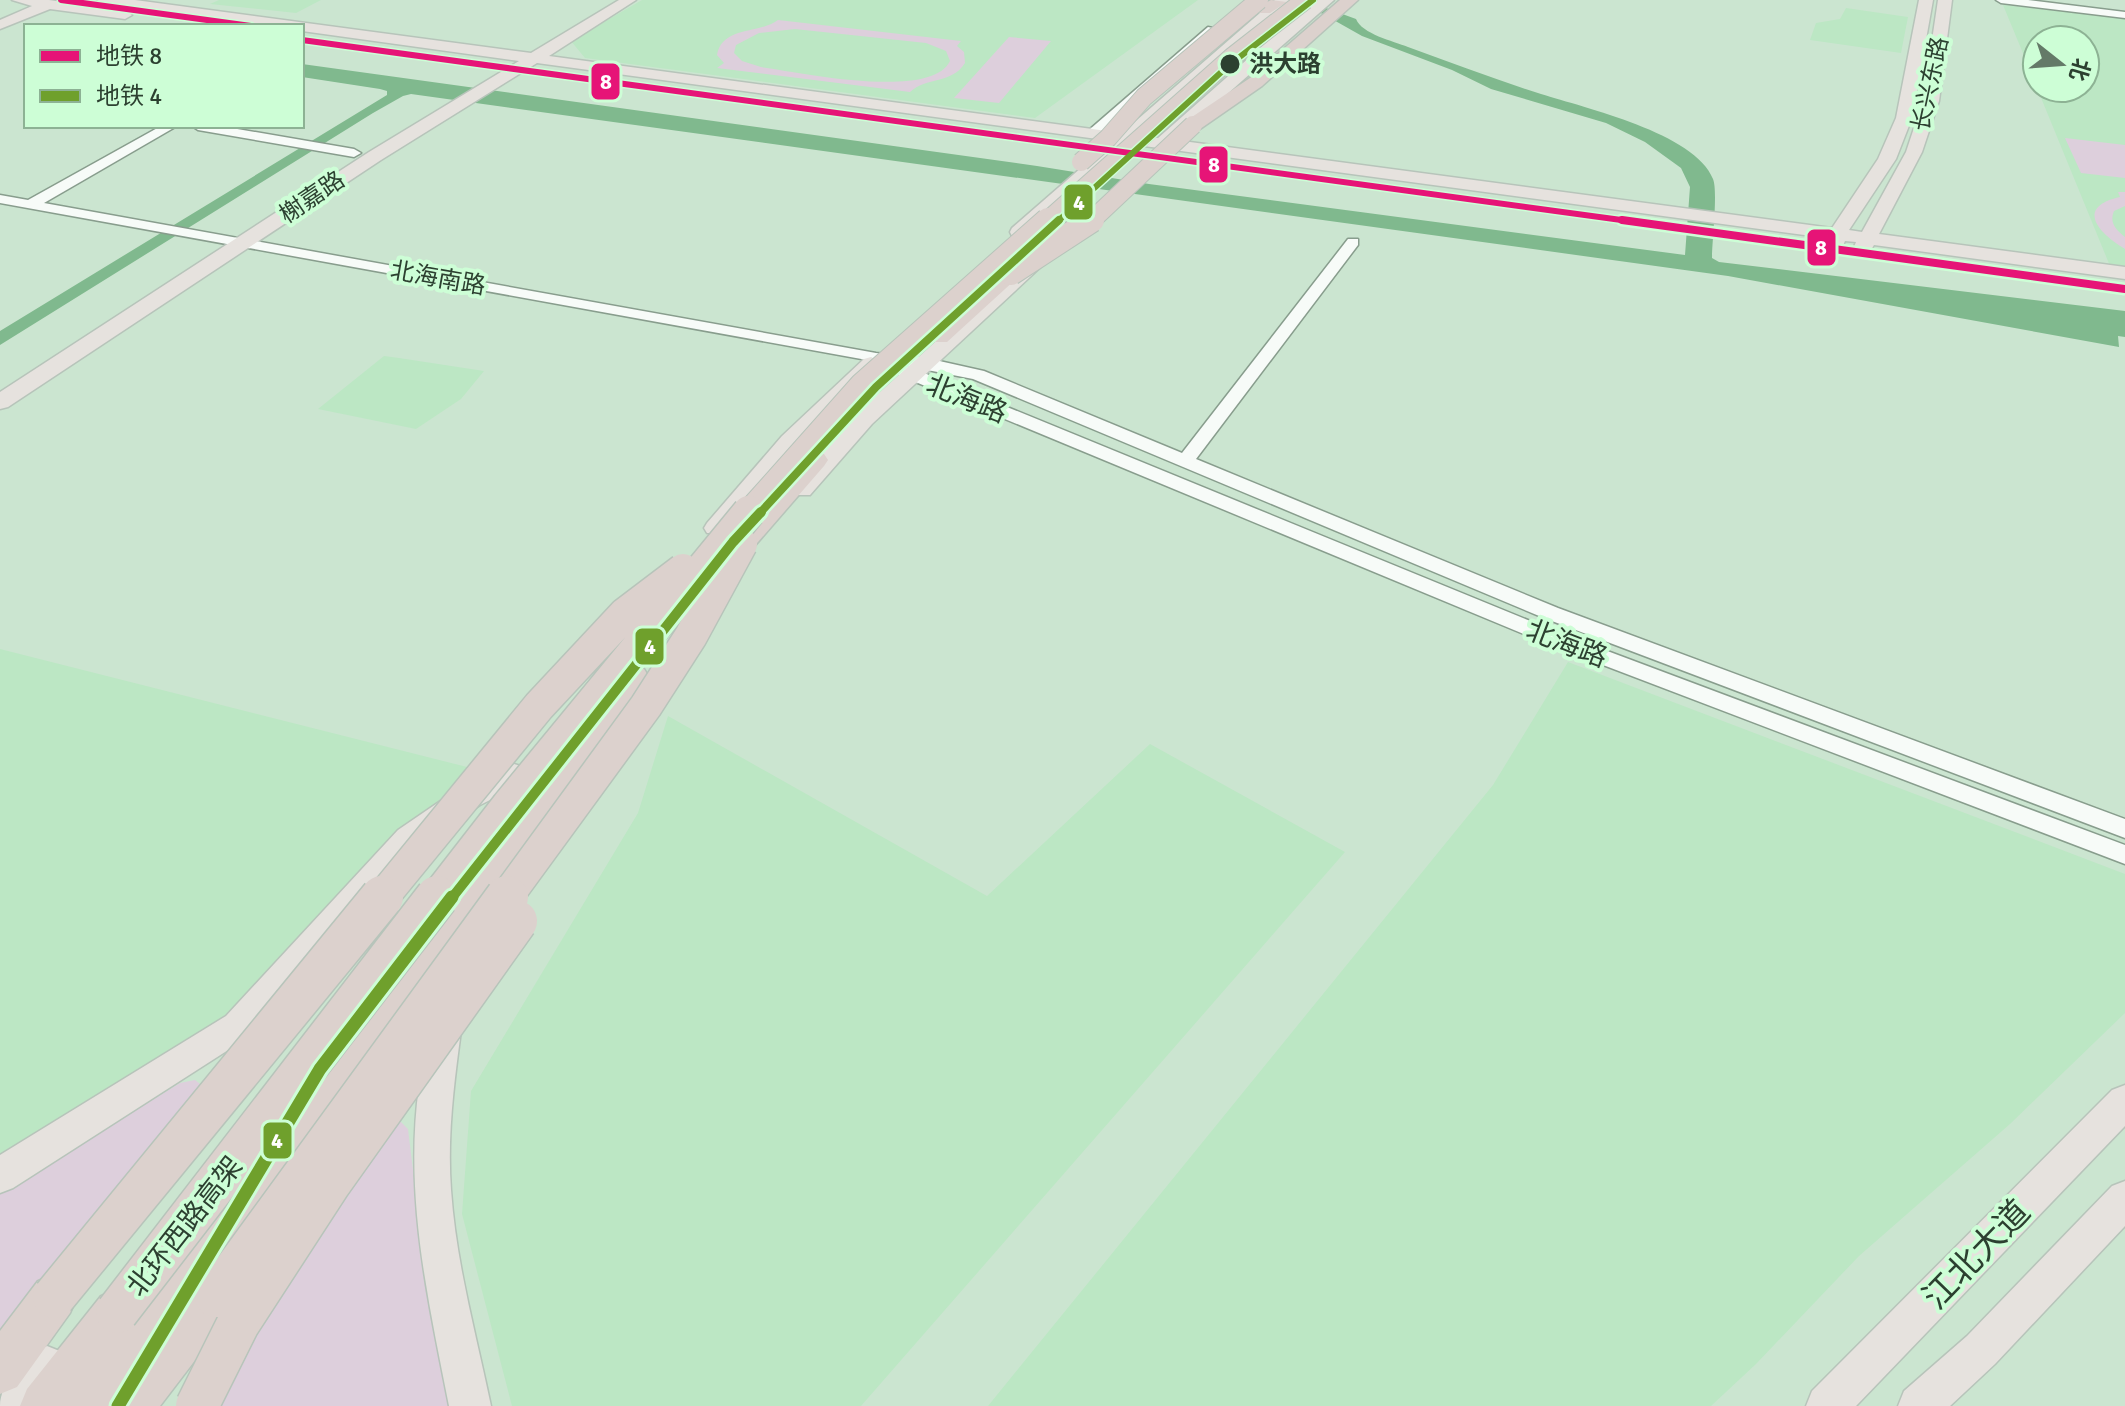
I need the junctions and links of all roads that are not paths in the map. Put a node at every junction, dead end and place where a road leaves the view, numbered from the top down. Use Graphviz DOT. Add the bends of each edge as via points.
graph roads {
  1 [pos="104,0"];
  2 [pos="609,0"];
  3 [pos="629,0"];
  4 [pos="1246,0"];
  5 [pos="1305,0"];
  6 [pos="1318,0"];
  7 [pos="1327,0"];
  8 [pos="1335,0"];
  9 [pos="1350,0"];
  10 [pos="1926,0"];
  11 [pos="1945,0"];
  12 [pos="2001,0"];
  13 [pos="40,1"];
  14 [pos="1271,3"];
  15 [pos="2125,15"];
  16 [pos="5,19"];
  17 [pos="196,24"];
  18 [pos="285,24"];
  19 [pos="304,27"];
  20 [pos="304,38"];
  21 [pos="531,57"];
  22 [pos="515,61"];
  23 [pos="497,64"];
  24 [pos="1193,125"];
  25 [pos="167,128"];
  26 [pos="209,128"];
  27 [pos="1164,141"];
  28 [pos="1107,145"];
  29 [pos="350,153"];
  30 [pos="1204,155"];
  31 [pos="1142,162"];
  32 [pos="0,199"];
  33 [pos="29,205"];
  34 [pos="214,238"];
  35 [pos="1836,240"];
  36 [pos="1353,242"];
  37 [pos="243,243"];
  38 [pos="1864,244"];
  39 [pos="2125,273"];
  40 [pos="1008,274"];
  41 [pos="2125,284"];
  42 [pos="971,287"];
  43 [pos="876,358"];
  44 [pos="919,369"];
  45 [pos="0,380"];
  46 [pos="0,402"];
  47 [pos="1187,458"];
  48 [pos="732,542"];
  49 [pos="610,755"];
  50 [pos="514,775"];
  51 [pos="2125,829"];
  52 [pos="2125,855"];
  53 [pos="458,939"];
  54 [pos="2125,1101"];
  55 [pos="0,1176"];
  56 [pos="2125,1199"];
  57 [pos="0,1370"];
  58 [pos="16,1406"];
  59 [pos="44,1406"];
  60 [pos="84,1406"];
  61 [pos="116,1406"];
  62 [pos="130,1406"];
  63 [pos="197,1406"];
  64 [pos="470,1406"];
  65 [pos="1827,1406"];
  66 [pos="1919,1406"];
  1 -- 18 [label="main road"];
  2 -- 22 [label="main road, 榭嘉路"];
  3 -- 21 [label="main road"];
  4 -- 14 [label="street"];
  4 -- 28 [label="street" via="1172,61"];
  5 -- 42 [label="highway, 北环西路高架, bridge" via="1232,57"];
  6 -- 40 [label="highway, 北环西路高架, bridge"];
  7 -- 27 [label="main road"];
  8 -- 24 [label="highway"];
  9 -- 24 [label="highway" via="1256,82"];
  10 -- 35 [label="main road, 长兴东路" via="1904,118 1887,159"];
  11 -- 38 [label="main road, 长兴东路" via="1931,101 1914,152"];
  12 -- 15 [label="street"];
  13 -- 16 [label="main road"];
  13 -- 17 [label="main road"];
  14 -- 28 [label="highway, bridge" via="1144,97"];
  19 -- 22 [label="main road"];
  20 -- 23 [label="main road"];
  21 -- 22 [label="main road"];
  21 -- 28 [label="main road"];
  22 -- 23 [label="main road"];
  22 -- 28 [label="main road"];
  22 -- 37 [label="main road, 榭嘉路" via="490,84"];
  23 -- 29 [label="main road, 榭嘉路"];
  24 -- 40 [label="highway, bridge" via="1085,227"];
  25 -- 33 [label="street"];
  26 -- 29 [label="street"];
  27 -- 28 [label="main road"];
  27 -- 30 [label="main road"];
  27 -- 31 [label="main road"];
  28 -- 31 [label="main road"];
  28 -- 42 [label="highway, bridge" via="1060,180"];
  28 -- 43 [label="main road" via="1072,187"];
  29 -- 34 [label="main road, 榭嘉路"];
  30 -- 31 [label="main road"];
  30 -- 35 [label="main road"];
  31 -- 44 [label="main road"];
  32 -- 33 [label="street, 北海南路"];
  33 -- 34 [label="street, 北海南路"];
  34 -- 37 [label="street, 北海南路"];
  34 -- 45 [label="main road, 榭嘉路"];
  35 -- 38 [label="main road"];
  36 -- 47 [label="street"];
  37 -- 43 [label="street, 北海南路"];
  37 -- 46 [label="main road, 榭嘉路"];
  38 -- 39 [label="main road"];
  38 -- 41 [label="main road"];
  40 -- 48 [label="highway, 北环西路高架"];
  42 -- 48 [label="highway, 北环西路高架, bridge" via="862,385"];
  43 -- 44 [label="street, 北海路"];
  43 -- 50 [label="main road" via="790,441"];
  44 -- 51 [label="street, 北海路" via="978,375 1551,613"];
  44 -- 52 [label="street, 北海路" via="1555,639"];
  44 -- 53 [label="main road" via="864,419 743,556 584,760"];
  48 -- 49 [label="highway, bridge" via="691,636"];
  48 -- 57 [label="highway, bridge" via="625,614 539,706 54,1297"];
  48 -- 59 [label="highway, 北环西路高架, bridge" via="508,805"];
  48 -- 60 [label="highway, 北环西路高架, bridge"];
  49 -- 62 [label="highway, bridge"];
  49 -- 63 [label="highway, bridge" via="561,853 321,1197 238,1324"];
  50 -- 55 [label="main road" via="469,797 409,838 238,1026"];
  50 -- 58 [label="main road"];
  53 -- 61 [label="main road"];
  53 -- 64 [label="main road" via="432,1110 432,1189"];
  54 -- 65 [label="main road, 江北大道"];
  56 -- 66 [label="main road" via="1981,1350"];
}
